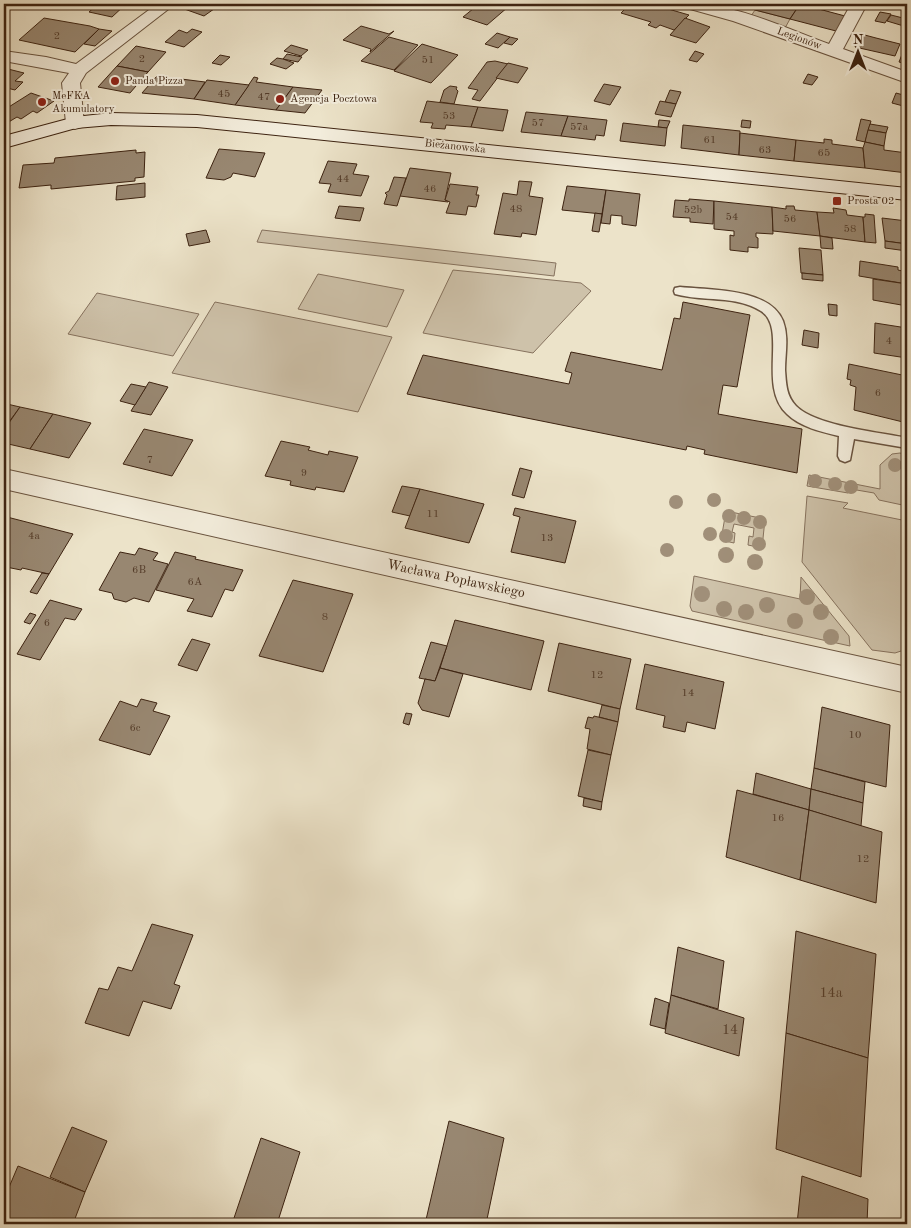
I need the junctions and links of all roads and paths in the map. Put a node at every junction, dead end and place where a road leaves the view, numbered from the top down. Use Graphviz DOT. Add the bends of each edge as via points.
graph roads {
  1 [pos="167,4"];
  2 [pos="689,4"];
  3 [pos="859,4"];
  4 [pos="832,51"];
  5 [pos="4,56"];
  6 [pos="79,70"];
  7 [pos="907,78"];
  8 [pos="75,123"];
  9 [pos="4,142"];
  10 [pos="907,194"];
  11 [pos="680,291"];
  12 [pos="847,431"];
  13 [pos="907,443"];
  14 [pos="845,456"];
  15 [pos="4,479"];
  16 [pos="907,680"];
  1 -- 6 [label="street"];
  2 -- 4 [label="street, Legionów" via="739,17"];
  3 -- 4 [label="street"];
  4 -- 7 [label="street, Legionów"];
  5 -- 6 [label="street"];
  6 -- 8 [label="street" via="71,82"];
  8 -- 9 [label="street, Bieżanowska"];
  8 -- 10 [label="street, Bieżanowska" via="111,119 197,121"];
  11 -- 12 [label="lane" via="752,300 770,311 778,322 780,335 780,390 790,409 814,424"];
  12 -- 13 [label="lane"];
  12 -- 14 [label="lane"];
  15 -- 16 [label="street, Wacława Popławskiego"];
}
